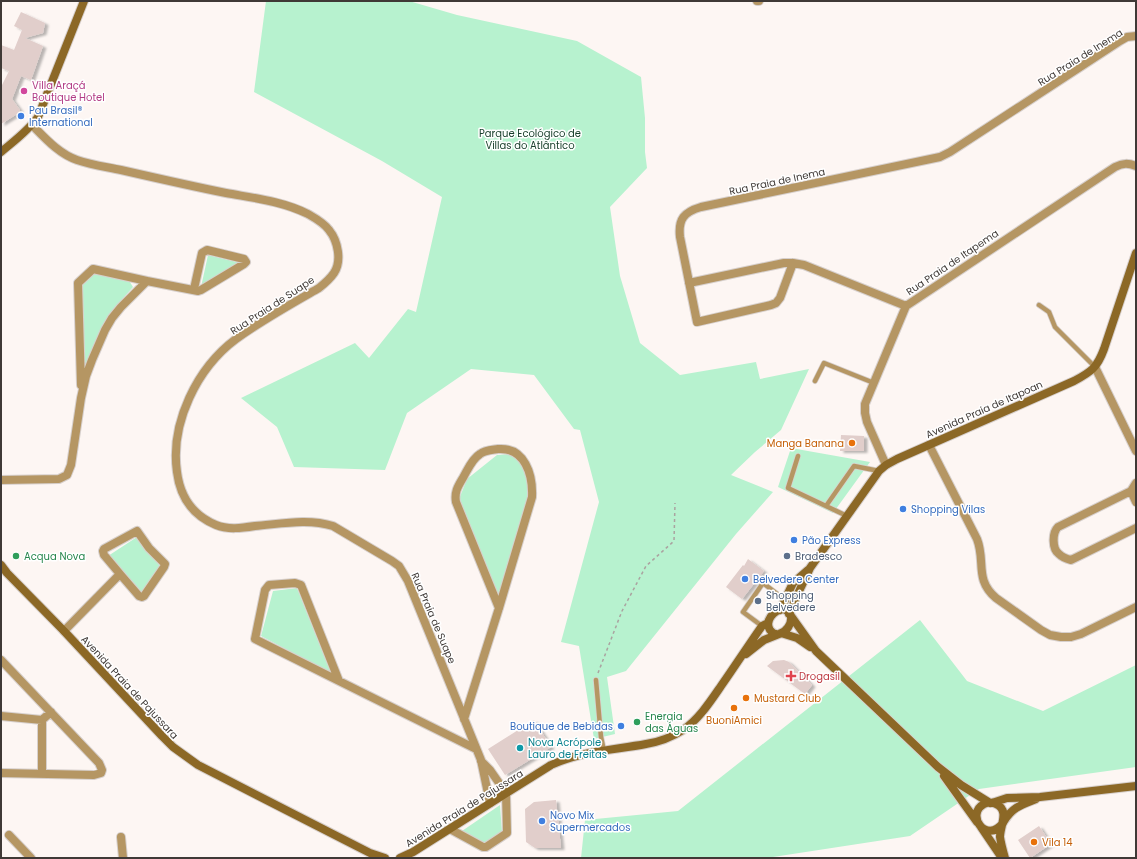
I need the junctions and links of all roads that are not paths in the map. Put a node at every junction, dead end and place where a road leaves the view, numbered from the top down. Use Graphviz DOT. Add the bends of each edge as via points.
graph roads {
  1 [pos="84,1"];
  2 [pos="1136,36"];
  3 [pos="32,125"];
  4 [pos="1,152"];
  5 [pos="1136,166"];
  6 [pos="1136,253"];
  7 [pos="793,263"];
  8 [pos="1134,266"];
  9 [pos="147,281"];
  10 [pos="689,283"];
  11 [pos="194,290"];
  12 [pos="1039,305"];
  13 [pos="906,306"];
  14 [pos="1095,367"];
  15 [pos="815,381"];
  16 [pos="874,383"];
  17 [pos="81,398"];
  18 [pos="929,445"];
  19 [pos="1136,451"];
  20 [pos="798,456"];
  21 [pos="886,465"];
  22 [pos="879,471"];
  23 [pos="1,480"];
  24 [pos="1136,483"];
  25 [pos="1131,491"];
  26 [pos="1136,502"];
  27 [pos="826,506"];
  28 [pos="847,516"];
  29 [pos="1136,528"];
  30 [pos="810,568"];
  31 [pos="3,569"];
  32 [pos="120,574"];
  33 [pos="785,600"];
  34 [pos="1136,607"];
  35 [pos="499,608"];
  36 [pos="780,610"];
  37 [pos="790,615"];
  38 [pos="765,625"];
  39 [pos="64,631"];
  40 [pos="780,634"];
  41 [pos="816,651"];
  42 [pos="1,660"];
  43 [pos="737,663"];
  44 [pos="596,680"];
  45 [pos="339,681"];
  46 [pos="51,712"];
  47 [pos="1,716"];
  48 [pos="464,719"];
  49 [pos="42,720"];
  50 [pos="476,749"];
  51 [pos="604,751"];
  52 [pos="481,760"];
  53 [pos="938,768"];
  54 [pos="1,773"];
  55 [pos="42,774"];
  56 [pos="1136,786"];
  57 [pos="506,793"];
  58 [pos="1040,797"];
  59 [pos="490,803"];
  60 [pos="991,803"];
  61 [pos="1003,822"];
  62 [pos="978,824"];
  63 [pos="450,829"];
  64 [pos="9,835"];
  65 [pos="121,837"];
  66 [pos="31,858"];
  67 [pos="123,858"];
  68 [pos="385,858"];
  69 [pos="400,858"];
  70 [pos="1002,858"];
  71 [pos="1005,858"];
  1 -- 3 [label="street" via="43,106"];
  2 -- 10 [label="street, Rua Praia de Inema" via="1120,41 940,157 694,209 682,217 679,229"];
  3 -- 4 [label="street"];
  3 -- 48 [label="street, Rua Praia de Suape" via="59,150 77,160 272,201 307,214 329,230 338,252 338,264 334,273 318,288 235,340 196,384 181,420 177,442 178,483 191,508 216,525 241,528 323,523 333,526 399,566 408,581"];
  5 -- 13 [label="street, Rua Praia de Itapema" via="1122,164 1115,167"];
  6 -- 8 [label="street, Avenida Praia de Itapoan"];
  7 -- 10 [label="street"];
  7 -- 10 [label="street, Rua Praia de Inema" via="776,303 697,322"];
  7 -- 13 [label="street" via="804,265"];
  8 -- 14 [label="street, Avenida Praia de Itapoan"];
  9 -- 11 [label="street"];
  9 -- 17 [label="street" via="121,307 105,330 86,376"];
  9 -- 17 [label="street" via="93,269 78,284"];
  11 -- 11 [label="street" via="205,288 244,264 245,260 204,251"];
  12 -- 14 [label="lane" via="1049,312 1055,327"];
  13 -- 16 [label="street, Rua Praia de Itapema"];
  14 -- 18 [label="street, Avenida Praia de Itapoan" via="1074,381"];
  14 -- 19 [label="street"];
  15 -- 16 [label="lane" via="824,363"];
  16 -- 21 [label="street, Rua Praia de Itapema" via="865,404 865,413"];
  17 -- 23 [label="street" via="71,465 67,475 59,479"];
  18 -- 21 [label="street, Avenida Praia de Itapoan"];
  18 -- 34 [label="street" via="977,539 981,551 982,576 990,593 996,598 1041,630 1061,638 1081,634"];
  20 -- 27 [label="lane" via="788,488"];
  21 -- 22 [label="street, Avenida Praia de Itapoan"];
  22 -- 27 [label="lane" via="854,466"];
  22 -- 28 [label="street, Avenida Praia de Itapoan"];
  24 -- 25 [label="street"];
  25 -- 26 [label="street"];
  25 -- 29 [label="street" via="1058,527 1054,534 1055,546 1058,554 1071,560"];
  27 -- 28 [label="lane"];
  28 -- 30 [label="street, Avenida Praia de Itapoan"];
  30 -- 33 [label="street, Avenida Praia de Itapoan" via="793,583"];
  30 -- 37 [label="street, Avenida Praia de Itapoan"];
  31 -- 39 [label="street, Avenida Praia de Pajussara"];
  32 -- 32 [label="street" via="142,597 165,564 137,532 103,551"];
  32 -- 39 [label="street"];
  33 -- 36 [label="street, Avenida Praia de Itapoan"];
  33 -- 38 [label="lane" via="763,583 743,612"];
  35 -- 35 [label="street" via="455,496 456,488 475,458 484,452 502,449 514,452 525,462 532,497"];
  35 -- 48 [label="street"];
  36 -- 37 [label="street" via="785,610"];
  36 -- 38 [label="street" via="772,615"];
  37 -- 40 [label="street" via="789,626"];
  37 -- 41 [label="street"];
  38 -- 40 [label="street" via="771,631"];
  38 -- 43 [label="street, Avenida Praia de Pajussara"];
  39 -- 68 [label="street, Avenida Praia de Pajussara" via="162,736 185,756 370,853"];
  40 -- 41 [label="street" via="797,638"];
  40 -- 43 [label="street, Avenida Praia de Pajussara" via="764,640"];
  41 -- 53 [label="street"];
  42 -- 46 [label="street"];
  43 -- 51 [label="street, Avenida Praia de Pajussara" via="695,720 682,730 648,744"];
  44 -- 51 [label="lane"];
  45 -- 45 [label="street" via="301,585 269,585 265,590 255,639"];
  45 -- 50 [label="street"];
  46 -- 49 [label="street"];
  46 -- 55 [label="street" via="99,763 102,770 94,775"];
  47 -- 49 [label="street"];
  48 -- 50 [label="street, Rua Praia de Suape"];
  49 -- 55 [label="street"];
  50 -- 52 [label="street, Rua Praia de Suape"];
  51 -- 57 [label="street, Avenida Praia de Pajussara" via="563,760"];
  52 -- 57 [label="street, Rua Praia de Suape"];
  52 -- 59 [label="street, Rua Praia de Suape"];
  53 -- 60 [label="street"];
  53 -- 62 [label="street"];
  54 -- 55 [label="street"];
  56 -- 58 [label="street"];
  57 -- 59 [label="street, Avenida Praia de Pajussara"];
  57 -- 63 [label="street" via="507,833 504,836 483,847"];
  58 -- 60 [label="street" via="1007,798"];
  58 -- 61 [label="street" via="1014,809"];
  59 -- 63 [label="street, Avenida Praia de Pajussara"];
  60 -- 61 [label="street" via="1002,809"];
  60 -- 62 [label="street" via="985,803 978,809"];
  61 -- 62 [label="street" via="994,830 983,829"];
  61 -- 71 [label="street" via="1000,838"];
  62 -- 70 [label="street"];
  63 -- 69 [label="street, Avenida Praia de Pajussara"];
  64 -- 66 [label="street"];
  65 -- 67 [label="street"];
}
